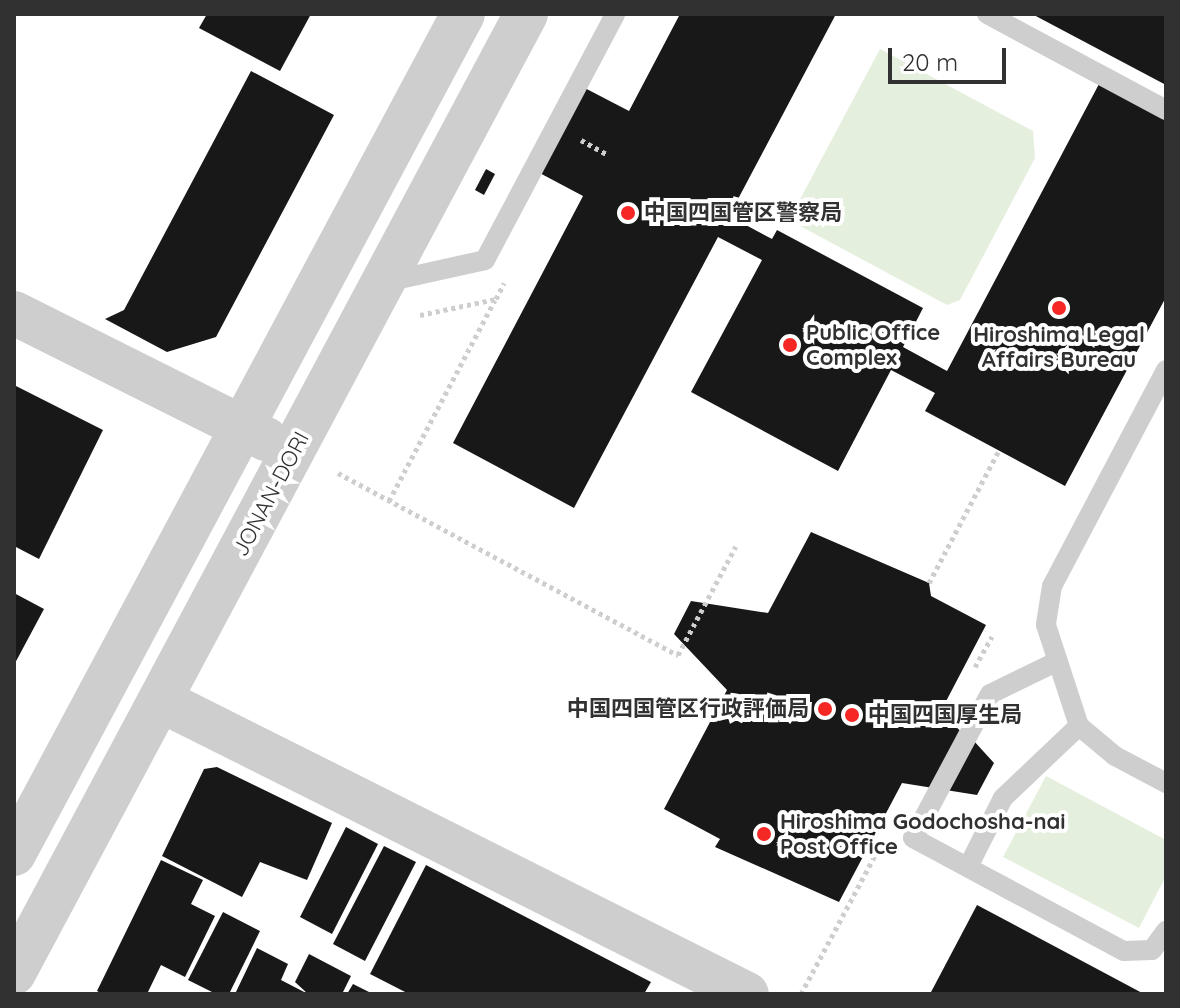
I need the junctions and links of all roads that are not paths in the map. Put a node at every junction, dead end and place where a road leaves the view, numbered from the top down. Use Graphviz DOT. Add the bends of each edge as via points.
graph roads {
  1 [pos="463,14"];
  2 [pos="526,14"];
  3 [pos="615,14"];
  4 [pos="991,15"];
  5 [pos="1166,110"];
  6 [pos="383,283"];
  7 [pos="14,313"];
  8 [pos="1166,370"];
  9 [pos="239,425"];
  10 [pos="293,452"];
  11 [pos="1056,662"];
  12 [pos="162,701"];
  13 [pos="1079,726"];
  14 [pos="1166,783"];
  15 [pos="14,854"];
  16 [pos="968,867"];
  17 [pos="1166,931"];
  18 [pos="14,973"];
  19 [pos="747,994"];
  1 -- 9 [label="street"];
  2 -- 6 [label="street, JONAN-DORI"];
  3 -- 6 [label="lane" via="485,260"];
  4 -- 5 [label="lane"];
  6 -- 10 [label="street, JONAN-DORI"];
  7 -- 9 [label="street"];
  8 -- 11 [label="lane" via="1052,586 1046,625"];
  9 -- 10 [label="street"];
  9 -- 15 [label="street"];
  10 -- 12 [label="street, JONAN-DORI"];
  11 -- 13 [label="lane"];
  11 -- 16 [label="lane" via="990,694 913,838"];
  12 -- 18 [label="street, JONAN-DORI"];
  12 -- 19 [label="street"];
  13 -- 14 [label="lane" via="1115,756"];
  13 -- 16 [label="lane" via="1003,798"];
  16 -- 17 [label="lane" via="1124,951 1152,950"];
}
